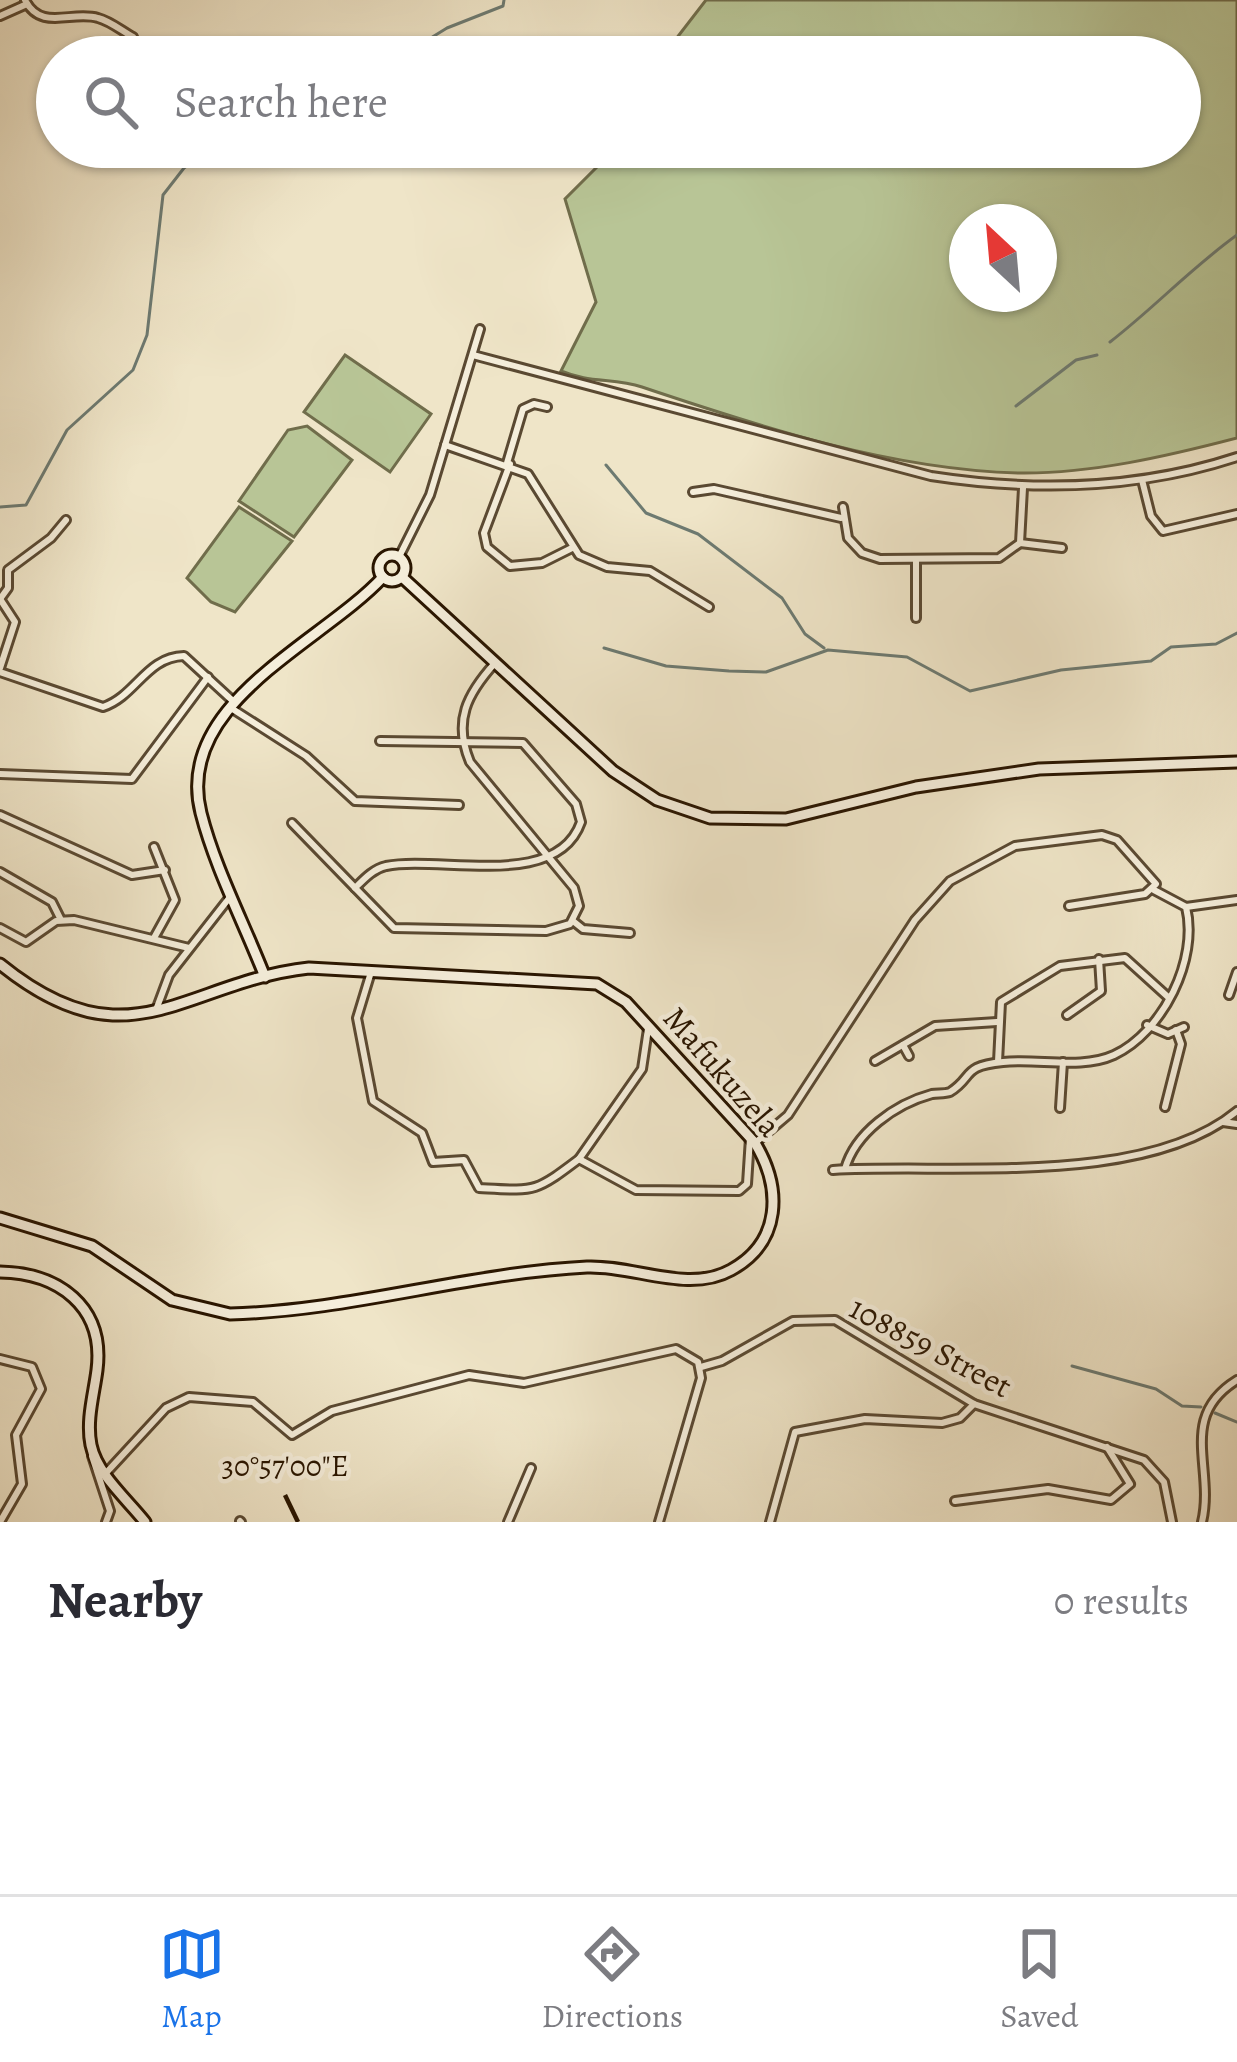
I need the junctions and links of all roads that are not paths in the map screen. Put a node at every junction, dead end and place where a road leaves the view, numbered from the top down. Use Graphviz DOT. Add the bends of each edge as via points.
graph roads {
  1 [pos="26,2"];
  2 [pos="0,16"];
  3 [pos="131,36"];
  4 [pos="480,329"];
  5 [pos="473,355"];
  6 [pos="547,407"];
  7 [pos="445,446"];
  8 [pos="1237,457"];
  9 [pos="508,464"];
  10 [pos="1142,478"];
  11 [pos="1023,488"];
  12 [pos="693,492"];
  13 [pos="843,507"];
  14 [pos="1237,514"];
  15 [pos="841,518"];
  16 [pos="66,520"];
  17 [pos="1020,543"];
  18 [pos="572,548"];
  19 [pos="1062,548"];
  20 [pos="399,557"];
  21 [pos="916,560"];
  22 [pos="383,577"];
  23 [pos="402,577"];
  24 [pos="0,599"];
  25 [pos="709,607"];
  26 [pos="916,618"];
  27 [pos="495,663"];
  28 [pos="0,670"];
  29 [pos="208,677"];
  30 [pos="233,705"];
  31 [pos="461,740"];
  32 [pos="380,741"];
  33 [pos="1237,762"];
  34 [pos="0,774"];
  35 [pos="459,805"];
  36 [pos="0,815"];
  37 [pos="292,823"];
  38 [pos="154,847"];
  39 [pos="547,856"];
  40 [pos="165,870"];
  41 [pos="0,872"];
  42 [pos="354,889"];
  43 [pos="1154,890"];
  44 [pos="232,894"];
  45 [pos="1237,900"];
  46 [pos="1069,906"];
  47 [pos="1186,908"];
  48 [pos="61,920"];
  49 [pos="573,921"];
  50 [pos="0,928"];
  51 [pos="630,933"];
  52 [pos="154,938"];
  53 [pos="189,947"];
  54 [pos="1099,959"];
  55 [pos="0,964"];
  56 [pos="371,972"];
  57 [pos="1237,972"];
  58 [pos="265,976"];
  59 [pos="1229,995"];
  60 [pos="1168,997"];
  61 [pos="155,1015"];
  62 [pos="1067,1015"];
  63 [pos="997,1022"];
  64 [pos="1148,1025"];
  65 [pos="648,1026"];
  66 [pos="903,1045"];
  67 [pos="909,1055"];
  68 [pos="875,1060"];
  69 [pos="1063,1061"];
  70 [pos="998,1062"];
  71 [pos="1165,1107"];
  72 [pos="1060,1108"];
  73 [pos="1237,1111"];
  74 [pos="1223,1122"];
  75 [pos="1237,1124"];
  76 [pos="752,1140"];
  77 [pos="579,1159"];
  78 [pos="845,1169"];
  79 [pos="833,1170"];
  80 [pos="0,1217"];
  81 [pos="0,1272"];
  82 [pos="0,1359"];
  83 [pos="701,1367"];
  84 [pos="1237,1380"];
  85 [pos="974,1404"];
  86 [pos="1106,1445"];
  87 [pos="92,1452"];
  88 [pos="531,1468"];
  89 [pos="105,1473"];
  90 [pos="955,1501"];
  91 [pos="0,1522"];
  92 [pos="106,1522"];
  93 [pos="145,1522"];
  94 [pos="508,1522"];
  95 [pos="659,1522"];
  96 [pos="770,1522"];
  97 [pos="1172,1522"];
  98 [pos="1202,1522"];
  1 -- 2 [label="street"];
  1 -- 3 [label="street" via="48,18 99,18"];
  4 -- 5 [label="street"];
  5 -- 7 [label="street"];
  5 -- 11 [label="street" via="932,476"];
  6 -- 9 [label="street" via="523,409"];
  7 -- 9 [label="street"];
  7 -- 20 [label="street"];
  8 -- 10 [label="street"];
  9 -- 18 [label="street" via="532,479"];
  9 -- 18 [label="street" via="484,533 487,547 511,566"];
  10 -- 11 [label="street"];
  10 -- 14 [label="street" via="1163,532"];
  11 -- 17 [label="street"];
  12 -- 15 [label="street" via="714,489"];
  13 -- 15 [label="street"];
  15 -- 21 [label="street" via="862,553"];
  16 -- 24 [label="street" via="8,570"];
  17 -- 19 [label="street"];
  17 -- 21 [label="street" via="1004,557"];
  18 -- 25 [label="street" via="607,567 650,571"];
  20 -- 22 [label="street" via="382,560"];
  20 -- 23 [label="street"];
  21 -- 26 [label="street"];
  22 -- 23 [label="street"];
  22 -- 30 [label="street"];
  23 -- 27 [label="street"];
  24 -- 28 [label="street" via="15,629"];
  27 -- 31 [label="street" via="463,709"];
  27 -- 33 [label="street" via="631,784 680,809 730,820 786,819 1018,772"];
  28 -- 29 [label="street" via="96,707 121,699 149,669 178,655"];
  29 -- 30 [label="street"];
  29 -- 34 [label="street" via="132,779"];
  30 -- 35 [label="street" via="355,801"];
  30 -- 44 [label="street" via="204,748 198,791"];
  31 -- 32 [label="street"];
  31 -- 39 [label="street"];
  31 -- 39 [label="street" via="524,743 576,804 578,831"];
  36 -- 40 [label="street" via="132,875"];
  37 -- 42 [label="street"];
  38 -- 40 [label="street"];
  39 -- 42 [label="street" via="532,864 388,866"];
  39 -- 49 [label="street" via="576,893"];
  40 -- 52 [label="street" via="174,908"];
  41 -- 48 [label="street" via="52,902"];
  42 -- 49 [label="street" via="401,929 546,932"];
  43 -- 46 [label="street"];
  43 -- 47 [label="street"];
  43 -- 76 [label="street" via="1154,878 1112,837 1051,838 986,859 950,881 915,920 788,1115"];
  44 -- 53 [label="street"];
  44 -- 58 [label="street"];
  45 -- 47 [label="street"];
  47 -- 60 [label="street" via="1192,935"];
  48 -- 50 [label="street" via="26,942"];
  48 -- 52 [label="street"];
  49 -- 51 [label="street"];
  52 -- 53 [label="street"];
  53 -- 61 [label="street" via="162,986"];
  54 -- 60 [label="street" via="1125,958"];
  54 -- 62 [label="street" via="1101,991"];
  54 -- 63 [label="street" via="1046,972 1001,1002"];
  55 -- 61 [label="street, Mafukuzela" via="31,987 97,1012"];
  56 -- 58 [label="street, Mafukuzela" via="309,968"];
  56 -- 65 [label="street, Mafukuzela" via="577,979 613,992"];
  56 -- 77 [label="street" via="357,1018 374,1101 422,1132 433,1162 464,1160 479,1188 527,1190 551,1184"];
  57 -- 59 [label="street"];
  58 -- 61 [label="street, Mafukuzela"];
  60 -- 64 [label="street"];
  63 -- 66 [label="street" via="934,1026"];
  63 -- 70 [label="street"];
  64 -- 69 [label="street" via="1114,1055"];
  64 -- 71 [label="street" via="1162,1034 1180,1028"];
  65 -- 76 [label="street, Mafukuzela"];
  65 -- 77 [label="street" via="642,1069"];
  66 -- 67 [label="street"];
  66 -- 68 [label="street"];
  69 -- 70 [label="street"];
  69 -- 72 [label="street"];
  70 -- 78 [label="street" via="970,1069 950,1092 866,1130"];
  73 -- 74 [label="street"];
  74 -- 75 [label="street"];
  74 -- 78 [label="street" via="1162,1153 1127,1159"];
  76 -- 77 [label="street" via="747,1184 739,1191 635,1190"];
  76 -- 80 [label="street, Mafukuzela" via="774,1184 765,1237 737,1267 696,1280 590,1267 230,1314 172,1300 92,1246"];
  78 -- 79 [label="street"];
  81 -- 87 [label="street" via="49,1279 88,1313 98,1345"];
  82 -- 91 [label="street" via="32,1367 41,1389 16,1436 22,1484"];
  83 -- 85 [label="street, 108859 Street" via="793,1321 821,1317"];
  83 -- 89 [label="street" via="688,1353 666,1349 524,1383 469,1375 332,1412 292,1435 253,1402 189,1397 166,1408"];
  83 -- 95 [label="street"];
  84 -- 98 [label="street" via="1200,1425"];
  85 -- 86 [label="street, 108859 Street"];
  85 -- 96 [label="street" via="942,1423 871,1419 799,1430"];
  86 -- 90 [label="street" via="1130,1484 1111,1500 1048,1489"];
  86 -- 97 [label="street, 108859 Street" via="1156,1469"];
  87 -- 89 [label="street"];
  87 -- 92 [label="street" via="110,1511"];
  88 -- 94 [label="street"];
  89 -- 93 [label="street"];
}
